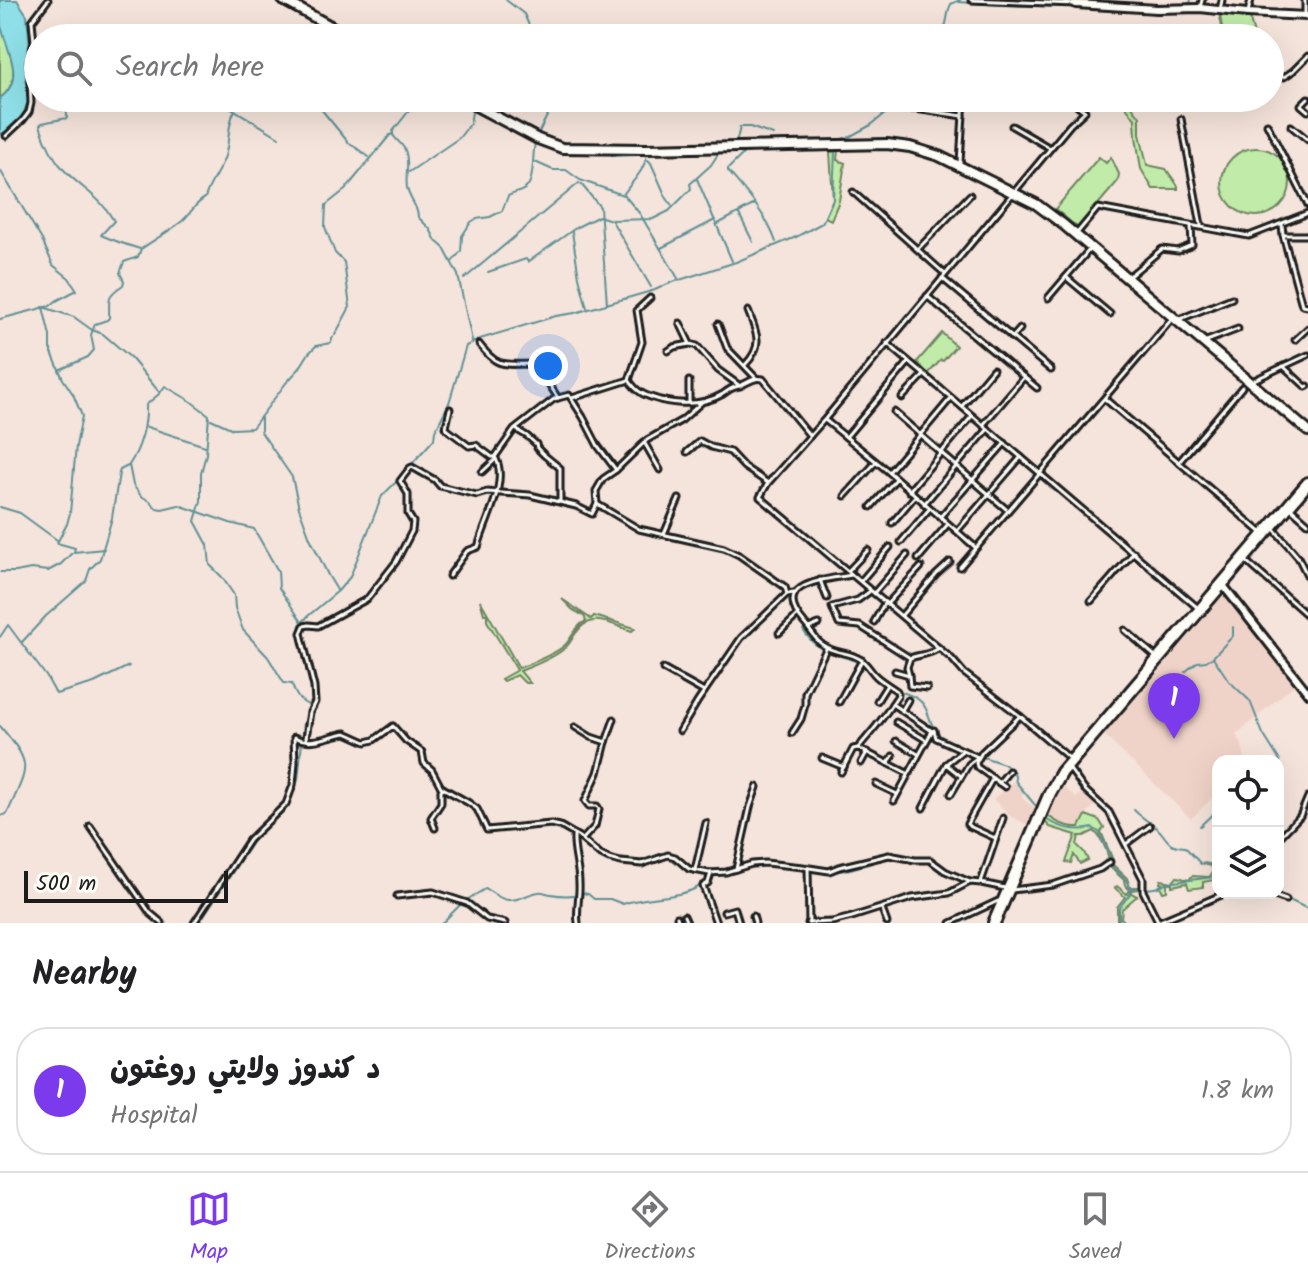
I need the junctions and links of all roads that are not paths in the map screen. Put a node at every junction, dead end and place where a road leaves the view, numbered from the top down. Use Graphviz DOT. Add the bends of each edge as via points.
graph roads {
  1 [pos="48,0"];
  2 [pos="283,0"];
  3 [pos="971,0"];
  4 [pos="1179,0"];
  5 [pos="1222,0"];
  6 [pos="1251,0"];
  7 [pos="1305,0"];
  8 [pos="1052,2"];
  9 [pos="1076,4"];
  10 [pos="1201,4"];
  11 [pos="1177,8"];
  12 [pos="1220,10"];
  13 [pos="1247,13"];
  14 [pos="1306,16"];
  15 [pos="32,24"];
  16 [pos="327,24"];
  17 [pos="1308,56"];
  18 [pos="1284,77"];
  19 [pos="1308,98"];
  20 [pos="1308,111"];
  21 [pos="29,112"];
  22 [pos="487,112"];
  23 [pos="936,112"];
  24 [pos="963,112"];
  25 [pos="1084,112"];
  26 [pos="963,116"];
  27 [pos="1181,119"];
  28 [pos="1267,124"];
  29 [pos="1012,126"];
  30 [pos="1291,126"];
  31 [pos="6,136"];
  32 [pos="1308,140"];
  33 [pos="1051,149"];
  34 [pos="959,165"];
  35 [pos="853,192"];
  36 [pos="1015,193"];
  37 [pos="970,195"];
  38 [pos="1308,205"];
  39 [pos="1308,213"];
  40 [pos="1282,224"];
  41 [pos="1191,225"];
  42 [pos="1201,227"];
  43 [pos="1076,234"];
  44 [pos="1283,235"];
  45 [pos="1308,235"];
  46 [pos="1091,247"];
  47 [pos="918,249"];
  48 [pos="943,276"];
  49 [pos="1066,277"];
  50 [pos="1127,278"];
  51 [pos="927,296"];
  52 [pos="650,298"];
  53 [pos="1048,298"];
  54 [pos="1232,298"];
  55 [pos="1308,306"];
  56 [pos="748,311"];
  57 [pos="1110,314"];
  58 [pos="1176,319"];
  59 [pos="680,323"];
  60 [pos="718,324"];
  61 [pos="1308,328"];
  62 [pos="1020,329"];
  63 [pos="1238,329"];
  64 [pos="1012,338"];
  65 [pos="1295,340"];
  66 [pos="887,343"];
  67 [pos="1204,343"];
  68 [pos="479,344"];
  69 [pos="690,344"];
  70 [pos="668,351"];
  71 [pos="1308,355"];
  72 [pos="909,362"];
  73 [pos="745,365"];
  74 [pos="1283,366"];
  75 [pos="993,369"];
  76 [pos="1051,370"];
  77 [pos="924,375"];
  78 [pos="1024,377"];
  79 [pos="756,378"];
  80 [pos="629,380"];
  81 [pos="689,381"];
  82 [pos="1246,384"];
  83 [pos="740,386"];
  84 [pos="1308,386"];
  85 [pos="1037,388"];
  86 [pos="558,398"];
  87 [pos="572,398"];
  88 [pos="902,398"];
  89 [pos="951,398"];
  90 [pos="1105,399"];
  91 [pos="702,402"];
  92 [pos="689,403"];
  93 [pos="961,406"];
  94 [pos="450,409"];
  95 [pos="894,412"];
  96 [pos="972,416"];
  97 [pos="825,419"];
  98 [pos="983,425"];
  99 [pos="516,429"];
  100 [pos="988,429"];
  101 [pos="1308,431"];
  102 [pos="920,435"];
  103 [pos="810,436"];
  104 [pos="846,437"];
  105 [pos="644,442"];
  106 [pos="1005,443"];
  107 [pos="687,452"];
  108 [pos="941,453"];
  109 [pos="1021,457"];
  110 [pos="496,458"];
  111 [pos="876,462"];
  112 [pos="1179,463"];
  113 [pos="956,467"];
  114 [pos="616,470"];
  115 [pos="660,470"];
  116 [pos="482,472"];
  117 [pos="889,472"];
  118 [pos="1040,473"];
  119 [pos="896,479"];
  120 [pos="972,481"];
  121 [pos="768,483"];
  122 [pos="1307,485"];
  123 [pos="909,491"];
  124 [pos="497,493"];
  125 [pos="989,495"];
  126 [pos="845,496"];
  127 [pos="915,496"];
  128 [pos="679,499"];
  129 [pos="560,501"];
  130 [pos="597,504"];
  131 [pos="924,504"];
  132 [pos="1289,506"];
  133 [pos="871,507"];
  134 [pos="930,508"];
  135 [pos="1007,510"];
  136 [pos="940,517"];
  137 [pos="892,523"];
  138 [pos="1308,523"];
  139 [pos="948,524"];
  140 [pos="1268,530"];
  141 [pos="957,531"];
  142 [pos="664,534"];
  143 [pos="901,542"];
  144 [pos="890,547"];
  145 [pos="975,547"];
  146 [pos="868,550"];
  147 [pos="1134,552"];
  148 [pos="907,555"];
  149 [pos="918,559"];
  150 [pos="1243,559"];
  151 [pos="950,562"];
  152 [pos="921,567"];
  153 [pos="960,567"];
  154 [pos="850,573"];
  155 [pos="449,576"];
  156 [pos="1308,577"];
  157 [pos="820,580"];
  158 [pos="860,582"];
  159 [pos="1222,584"];
  160 [pos="872,592"];
  161 [pos="787,594"];
  162 [pos="795,597"];
  163 [pos="827,598"];
  164 [pos="1091,601"];
  165 [pos="886,603"];
  166 [pos="1201,611"];
  167 [pos="798,615"];
  168 [pos="901,616"];
  169 [pos="1308,616"];
  170 [pos="874,622"];
  171 [pos="819,624"];
  172 [pos="809,628"];
  173 [pos="1125,630"];
  174 [pos="779,633"];
  175 [pos="827,648"];
  176 [pos="939,648"];
  177 [pos="910,658"];
  178 [pos="862,660"];
  179 [pos="1159,660"];
  180 [pos="663,669"];
  181 [pos="895,671"];
  182 [pos="909,675"];
  183 [pos="887,685"];
  184 [pos="927,688"];
  185 [pos="704,692"];
  186 [pos="1308,692"];
  187 [pos="908,700"];
  188 [pos="877,701"];
  189 [pos="839,702"];
  190 [pos="892,704"];
  191 [pos="902,710"];
  192 [pos="1020,716"];
  193 [pos="614,719"];
  194 [pos="896,722"];
  195 [pos="575,727"];
  196 [pos="680,731"];
  197 [pos="932,731"];
  198 [pos="792,733"];
  199 [pos="306,740"];
  200 [pos="926,740"];
  201 [pos="896,741"];
  202 [pos="606,742"];
  203 [pos="858,748"];
  204 [pos="962,751"];
  205 [pos="867,752"];
  206 [pos="918,754"];
  207 [pos="893,756"];
  208 [pos="978,757"];
  209 [pos="822,758"];
  210 [pos="861,763"];
  211 [pos="888,763"];
  212 [pos="1069,763"];
  213 [pos="946,764"];
  214 [pos="1009,771"];
  215 [pos="907,773"];
  216 [pos="961,776"];
  217 [pos="993,778"];
  218 [pos="999,783"];
  219 [pos="876,784"];
  220 [pos="757,787"];
  221 [pos="1005,787"];
  222 [pos="443,788"];
  223 [pos="897,794"];
  224 [pos="951,794"];
  225 [pos="1308,797"];
  226 [pos="894,801"];
  227 [pos="923,808"];
  228 [pos="424,814"];
  229 [pos="432,815"];
  230 [pos="1003,818"];
  231 [pos="706,823"];
  232 [pos="90,826"];
  233 [pos="1150,826"];
  234 [pos="435,828"];
  235 [pos="1284,833"];
  236 [pos="574,835"];
  237 [pos="995,838"];
  238 [pos="583,840"];
  239 [pos="1126,844"];
  240 [pos="1110,862"];
  241 [pos="808,868"];
  242 [pos="736,869"];
  243 [pos="695,870"];
  244 [pos="711,873"];
  245 [pos="970,882"];
  246 [pos="981,883"];
  247 [pos="1008,889"];
  248 [pos="397,896"];
  249 [pos="1212,899"];
  250 [pos="1283,899"];
  251 [pos="1286,900"];
  252 [pos="1003,902"];
  253 [pos="882,909"];
  254 [pos="724,912"];
  255 [pos="684,916"];
  256 [pos="753,916"];
  257 [pos="677,917"];
  258 [pos="1159,922"];
  259 [pos="162,923"];
  260 [pos="194,923"];
  261 [pos="505,923"];
  262 [pos="578,923"];
  263 [pos="679,923"];
  264 [pos="687,923"];
  265 [pos="716,923"];
  266 [pos="739,923"];
  267 [pos="755,923"];
  268 [pos="809,923"];
  269 [pos="887,923"];
  270 [pos="951,923"];
  271 [pos="994,923"];
  1 -- 15 [label="street"];
  2 -- 16 [label="main road"];
  3 -- 8 [label="street"];
  4 -- 11 [label="street"];
  5 -- 12 [label="street"];
  6 -- 13 [label="street"];
  7 -- 14 [label="street"];
  8 -- 9 [label="street"];
  9 -- 11 [label="street"];
  10 -- 11 [label="street"];
  10 -- 12 [label="street"];
  12 -- 13 [label="street"];
  13 -- 14 [label="street"];
  17 -- 18 [label="street"];
  19 -- 20 [label="street" via="1301,105"];
  21 -- 31 [label="street"];
  22 -- 34 [label="main road" via="562,148 887,144 924,150"];
  23 -- 26 [label="street"];
  24 -- 26 [label="street"];
  25 -- 33 [label="street"];
  26 -- 34 [label="street"];
  27 -- 42 [label="street"];
  28 -- 38 [label="street"];
  29 -- 33 [label="street"];
  30 -- 32 [label="street"];
  33 -- 36 [label="street"];
  34 -- 36 [label="main road"];
  35 -- 47 [label="street"];
  36 -- 43 [label="main road"];
  36 -- 48 [label="street"];
  37 -- 47 [label="street"];
  39 -- 40 [label="street"];
  40 -- 42 [label="street" via="1249,236"];
  40 -- 44 [label="street"];
  41 -- 42 [label="street"];
  41 -- 43 [label="street" via="1098,208"];
  41 -- 50 [label="street" via="1192,245 1178,251 1162,249"];
  43 -- 46 [label="main road"];
  44 -- 45 [label="street"];
  44 -- 55 [label="street" via="1302,305"];
  46 -- 49 [label="street"];
  46 -- 50 [label="main road"];
  47 -- 48 [label="street"];
  48 -- 51 [label="street"];
  48 -- 64 [label="street"];
  49 -- 53 [label="street"];
  49 -- 57 [label="street"];
  50 -- 58 [label="main road"];
  51 -- 66 [label="street"];
  51 -- 78 [label="street"];
  52 -- 80 [label="street" via="637,310 642,342"];
  54 -- 58 [label="street"];
  56 -- 73 [label="street" via="757,334 755,355"];
  58 -- 67 [label="main road"];
  58 -- 90 [label="street"];
  59 -- 69 [label="street"];
  60 -- 73 [label="street" via="727,348"];
  61 -- 65 [label="street"];
  62 -- 64 [label="street"];
  63 -- 67 [label="street"];
  64 -- 76 [label="street"];
  66 -- 72 [label="street"];
  66 -- 97 [label="street"];
  67 -- 82 [label="main road"];
  68 -- 86 [label="street" via="496,363 538,367"];
  69 -- 70 [label="street"];
  69 -- 83 [label="street"];
  71 -- 74 [label="street"];
  72 -- 77 [label="street"];
  72 -- 104 [label="street"];
  73 -- 79 [label="street"];
  74 -- 82 [label="street"];
  74 -- 84 [label="street"];
  75 -- 93 [label="street"];
  77 -- 88 [label="street"];
  77 -- 89 [label="street"];
  78 -- 85 [label="street"];
  78 -- 98 [label="street"];
  79 -- 83 [label="street"];
  79 -- 103 [label="street" via="763,379"];
  80 -- 87 [label="street"];
  80 -- 92 [label="street" via="645,395"];
  81 -- 92 [label="street"];
  82 -- 101 [label="main road"];
  82 -- 112 [label="street"];
  83 -- 91 [label="street"];
  86 -- 87 [label="street"];
  86 -- 99 [label="street"];
  87 -- 114 [label="street"];
  89 -- 93 [label="street"];
  89 -- 102 [label="street"];
  90 -- 112 [label="street"];
  90 -- 118 [label="street"];
  91 -- 92 [label="street"];
  91 -- 105 [label="street"];
  93 -- 96 [label="street"];
  94 -- 110 [label="street" via="448,430"];
  95 -- 102 [label="street"];
  96 -- 98 [label="street"];
  96 -- 108 [label="street"];
  97 -- 103 [label="street"];
  97 -- 104 [label="street"];
  98 -- 100 [label="street"];
  99 -- 110 [label="street"];
  99 -- 129 [label="street" via="559,466"];
  100 -- 106 [label="street"];
  100 -- 113 [label="street"];
  102 -- 108 [label="street"];
  102 -- 117 [label="street"];
  103 -- 121 [label="street"];
  104 -- 111 [label="street"];
  105 -- 114 [label="street"];
  105 -- 115 [label="street"];
  106 -- 109 [label="street"];
  106 -- 120 [label="street"];
  107 -- 121 [label="street" via="700,441 730,452"];
  108 -- 113 [label="street"];
  108 -- 123 [label="street"];
  109 -- 118 [label="street"];
  109 -- 125 [label="street"];
  110 -- 116 [label="street"];
  110 -- 124 [label="street" via="501,474"];
  111 -- 117 [label="street"];
  111 -- 126 [label="street"];
  112 -- 140 [label="street"];
  113 -- 120 [label="street"];
  113 -- 131 [label="street"];
  114 -- 130 [label="street" via="596,491"];
  117 -- 119 [label="street"];
  118 -- 135 [label="street"];
  118 -- 147 [label="street"];
  119 -- 123 [label="street"];
  119 -- 133 [label="street"];
  120 -- 125 [label="street"];
  120 -- 136 [label="street"];
  121 -- 154 [label="street" via="760,497"];
  122 -- 132 [label="highway"];
  123 -- 127 [label="street"];
  124 -- 129 [label="street"];
  124 -- 155 [label="street" via="478,547 467,551"];
  124 -- 199 [label="street" via="477,495 440,486 412,467 403,476 413,522 396,562 367,599 318,626 304,626 301,633 315,702"];
  125 -- 135 [label="street"];
  125 -- 141 [label="street"];
  127 -- 131 [label="street"];
  127 -- 137 [label="street"];
  128 -- 142 [label="street"];
  129 -- 130 [label="street" via="592,514"];
  130 -- 142 [label="street" via="632,526"];
  131 -- 134 [label="street"];
  132 -- 138 [label="street"];
  132 -- 140 [label="highway"];
  134 -- 136 [label="street"];
  134 -- 143 [label="street"];
  135 -- 145 [label="street"];
  136 -- 139 [label="street"];
  139 -- 141 [label="street"];
  139 -- 149 [label="street"];
  140 -- 150 [label="highway"];
  140 -- 156 [label="street" via="1298,557"];
  141 -- 145 [label="street"];
  142 -- 161 [label="street" via="739,555 785,587"];
  144 -- 158 [label="street"];
  145 -- 153 [label="street"];
  146 -- 154 [label="street"];
  147 -- 164 [label="street"];
  147 -- 166 [label="street"];
  148 -- 160 [label="street"];
  150 -- 159 [label="highway"];
  150 -- 169 [label="street"];
  151 -- 168 [label="street"];
  152 -- 165 [label="street"];
  154 -- 157 [label="street"];
  154 -- 158 [label="street"];
  157 -- 162 [label="street" via="802,586"];
  157 -- 163 [label="street"];
  158 -- 160 [label="street"];
  159 -- 166 [label="highway"];
  159 -- 186 [label="street"];
  160 -- 165 [label="street"];
  160 -- 177 [label="street" via="832,607 839,624 860,626"];
  161 -- 162 [label="street"];
  161 -- 185 [label="street" via="741,638"];
  162 -- 167 [label="street"];
  165 -- 168 [label="street"];
  165 -- 170 [label="street"];
  166 -- 179 [label="highway"];
  167 -- 172 [label="street"];
  167 -- 174 [label="street"];
  168 -- 176 [label="street"];
  171 -- 172 [label="street"];
  172 -- 175 [label="street"];
  173 -- 179 [label="street"];
  175 -- 178 [label="street"];
  175 -- 198 [label="street"];
  176 -- 177 [label="street"];
  176 -- 192 [label="street"];
  177 -- 182 [label="street"];
  178 -- 183 [label="street"];
  178 -- 189 [label="street"];
  179 -- 212 [label="highway"];
  180 -- 185 [label="street"];
  181 -- 182 [label="street"];
  182 -- 184 [label="street" via="909,685"];
  183 -- 188 [label="street"];
  183 -- 190 [label="street" via="898,693"];
  185 -- 196 [label="street"];
  187 -- 191 [label="street"];
  190 -- 191 [label="street"];
  190 -- 203 [label="street"];
  191 -- 197 [label="street"];
  192 -- 208 [label="street"];
  192 -- 212 [label="street"];
  193 -- 202 [label="street"];
  194 -- 200 [label="street"];
  195 -- 202 [label="street"];
  197 -- 200 [label="street"];
  197 -- 204 [label="street"];
  199 -- 222 [label="street" via="346,733 366,742 393,726 422,752"];
  199 -- 260 [label="street" via="294,737 293,785 286,804 249,840"];
  200 -- 206 [label="street"];
  201 -- 206 [label="street"];
  202 -- 238 [label="street" via="585,801 599,809 595,826"];
  203 -- 205 [label="street"];
  203 -- 209 [label="street" via="842,770"];
  204 -- 208 [label="street"];
  204 -- 213 [label="street"];
  205 -- 210 [label="street"];
  205 -- 211 [label="street"];
  206 -- 215 [label="street"];
  207 -- 211 [label="street"];
  208 -- 216 [label="street"];
  208 -- 217 [label="street" via="977,767"];
  211 -- 215 [label="street"];
  212 -- 239 [label="street" via="1084,789 1109,812"];
  212 -- 247 [label="highway" via="1050,793"];
  213 -- 216 [label="street"];
  213 -- 227 [label="street"];
  214 -- 218 [label="street"];
  215 -- 223 [label="street"];
  216 -- 224 [label="street"];
  217 -- 218 [label="street"];
  217 -- 237 [label="street" via="967,824"];
  218 -- 221 [label="street"];
  219 -- 223 [label="street"];
  220 -- 242 [label="street"];
  222 -- 229 [label="street"];
  222 -- 236 [label="street" via="477,809 487,830 551,824"];
  223 -- 226 [label="street"];
  225 -- 235 [label="street"];
  228 -- 229 [label="street"];
  229 -- 234 [label="street"];
  230 -- 237 [label="street"];
  231 -- 243 [label="street"];
  232 -- 259 [label="street"];
  233 -- 239 [label="street"];
  236 -- 238 [label="street"];
  236 -- 262 [label="street"];
  237 -- 246 [label="street"];
  238 -- 243 [label="street" via="609,859 642,864 668,855"];
  239 -- 258 [label="street"];
  240 -- 247 [label="street" via="1053,885"];
  241 -- 242 [label="street" via="765,863"];
  241 -- 245 [label="street" via="829,871 901,856 930,860"];
  241 -- 268 [label="street"];
  242 -- 244 [label="street"];
  243 -- 244 [label="street"];
  244 -- 265 [label="street" via="703,886"];
  245 -- 246 [label="street"];
  245 -- 253 [label="street" via="949,893"];
  246 -- 247 [label="street"];
  247 -- 252 [label="highway"];
  248 -- 261 [label="street" via="433,892"];
  249 -- 258 [label="street"];
  250 -- 251 [label="street"];
  252 -- 270 [label="street"];
  252 -- 271 [label="highway"];
  253 -- 268 [label="street"];
  253 -- 269 [label="street"];
  254 -- 266 [label="street" via="735,909"];
  255 -- 264 [label="street"];
  256 -- 267 [label="street"];
  257 -- 263 [label="street"];
}
